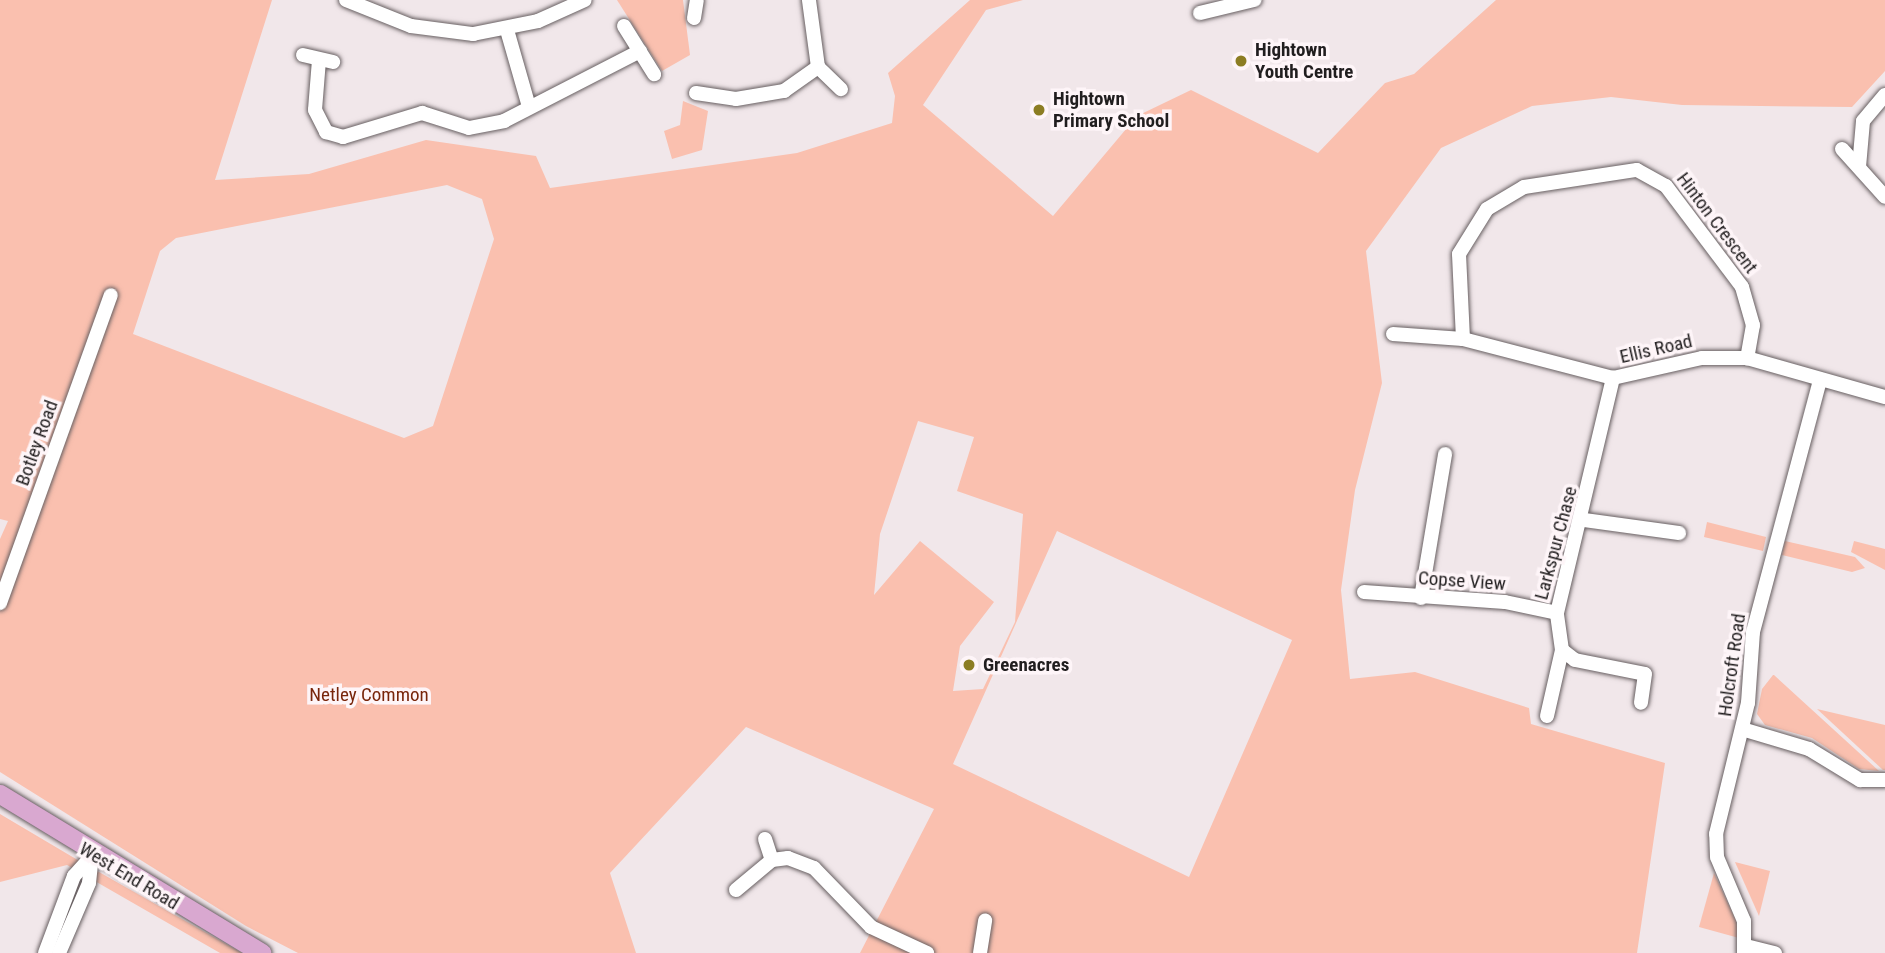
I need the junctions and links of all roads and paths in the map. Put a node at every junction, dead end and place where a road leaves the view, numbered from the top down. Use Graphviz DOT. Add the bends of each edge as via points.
graph roads {
  1 [pos="585,0"];
  2 [pos="696,0"];
  3 [pos="809,0"];
  4 [pos="1254,0"];
  5 [pos="354,2"];
  6 [pos="1200,13"];
  7 [pos="694,18"];
  8 [pos="624,26"];
  9 [pos="507,30"];
  10 [pos="640,51"];
  11 [pos="303,55"];
  12 [pos="818,67"];
  13 [pos="654,74"];
  14 [pos="841,89"];
  15 [pos="696,93"];
  16 [pos="1885,95"];
  17 [pos="528,103"];
  18 [pos="1842,149"];
  19 [pos="1859,167"];
  20 [pos="1885,197"];
  21 [pos="111,295"];
  22 [pos="1393,334"];
  23 [pos="1462,339"];
  24 [pos="1747,358"];
  25 [pos="1612,379"];
  26 [pos="1820,381"];
  27 [pos="1885,397"];
  28 [pos="1446,454"];
  29 [pos="1584,520"];
  30 [pos="1679,533"];
  31 [pos="1364,592"];
  32 [pos="1421,598"];
  33 [pos="0,603"];
  34 [pos="1557,613"];
  35 [pos="1562,650"];
  36 [pos="1641,703"];
  37 [pos="1547,716"];
  38 [pos="1742,729"];
  39 [pos="1885,780"];
  40 [pos="0,794"];
  41 [pos="765,839"];
  42 [pos="92,856"];
  43 [pos="772,860"];
  44 [pos="736,890"];
  45 [pos="985,920"];
  46 [pos="1745,950"];
  47 [pos="45,953"];
  48 [pos="59,953"];
  49 [pos="261,953"];
  50 [pos="927,953"];
  51 [pos="980,953"];
  52 [pos="1775,953"];
  1 -- 9 [label="street"];
  2 -- 7 [label="street"];
  3 -- 12 [label="street"];
  4 -- 6 [label="street"];
  5 -- 9 [label="street" via="421,28"];
  8 -- 10 [label="street"];
  9 -- 17 [label="street"];
  10 -- 13 [label="street"];
  10 -- 17 [label="street" via="591,80"];
  11 -- 17 [label="street" via="326,61 315,110 326,132 343,137 422,113 469,128 504,121"];
  12 -- 14 [label="street"];
  12 -- 15 [label="street" via="784,91 720,106"];
  16 -- 19 [label="street" via="1863,121"];
  18 -- 19 [label="street"];
  19 -- 20 [label="street"];
  21 -- 33 [label="street, Botley Road"];
  22 -- 23 [label="street, Ellis Road"];
  23 -- 24 [label="street, Hinton Crescent" via="1459,254 1487,209 1524,187 1637,170 1666,186 1742,287 1753,325"];
  23 -- 25 [label="street, Ellis Road"];
  24 -- 25 [label="street, Ellis Road" via="1702,358"];
  24 -- 26 [label="street, Ellis Road"];
  25 -- 29 [label="street, Larkspur Chase"];
  26 -- 27 [label="street, Ellis Road"];
  26 -- 38 [label="street, Holcroft Road" via="1753,632"];
  28 -- 32 [label="street"];
  29 -- 30 [label="street"];
  29 -- 34 [label="street, Larkspur Chase"];
  31 -- 32 [label="street, Copse View"];
  32 -- 34 [label="street, Copse View" via="1505,602"];
  34 -- 35 [label="street, Larkspur Chase"];
  35 -- 36 [label="street" via="1575,660 1645,674"];
  35 -- 37 [label="street, Larkspur Chase"];
  38 -- 39 [label="street" via="1809,749 1860,780"];
  38 -- 46 [label="street, Holcroft Road" via="1716,834 1717,857 1744,921"];
  40 -- 42 [label="main road, West End Road"];
  41 -- 43 [label="street"];
  42 -- 47 [label="street" via="74,876"];
  42 -- 48 [label="street" via="89,883"];
  42 -- 49 [label="main road, West End Road"];
  43 -- 44 [label="street"];
  43 -- 50 [label="street" via="788,858 814,868 871,928"];
  45 -- 51 [label="street"];
  46 -- 52 [label="street"];
}
